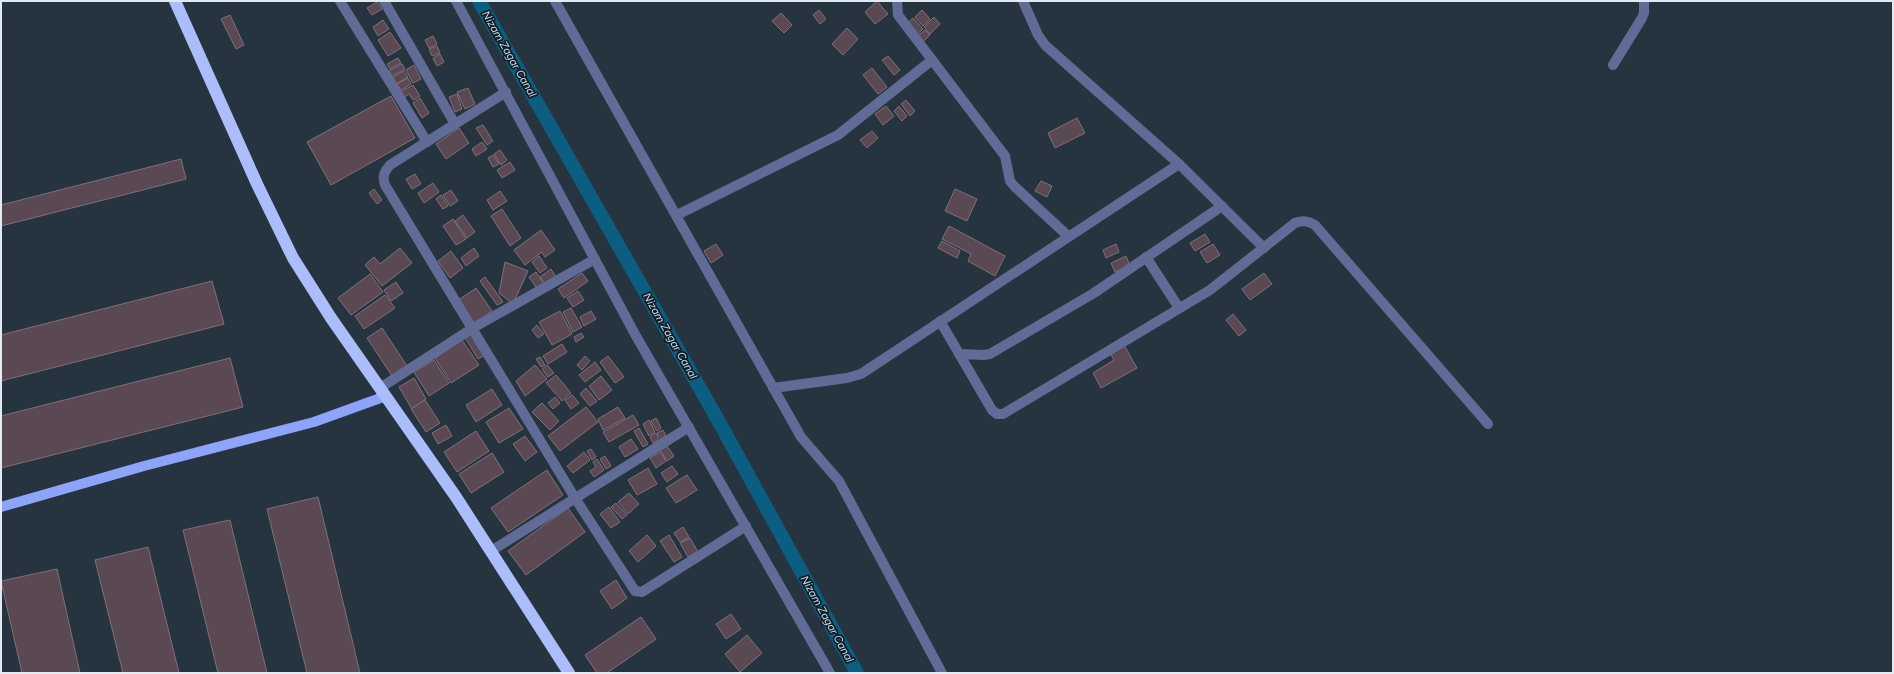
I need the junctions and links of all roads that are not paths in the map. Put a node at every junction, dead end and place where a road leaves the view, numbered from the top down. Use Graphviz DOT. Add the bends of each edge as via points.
graph roads {
  1 [pos="175,1"];
  2 [pos="340,1"];
  3 [pos="384,1"];
  4 [pos="456,1"];
  5 [pos="555,1"];
  6 [pos="897,1"];
  7 [pos="1023,1"];
  8 [pos="1644,1"];
  9 [pos="932,60"];
  10 [pos="1613,65"];
  11 [pos="506,92"];
  12 [pos="455,124"];
  13 [pos="427,142"];
  14 [pos="1179,164"];
  15 [pos="1222,206"];
  16 [pos="677,215"];
  17 [pos="1068,236"];
  18 [pos="1264,248"];
  19 [pos="1146,257"];
  20 [pos="595,259"];
  21 [pos="1179,308"];
  22 [pos="940,321"];
  23 [pos="473,328"];
  24 [pos="959,354"];
  25 [pos="773,388"];
  26 [pos="383,392"];
  27 [pos="1488,424"];
  28 [pos="689,427"];
  29 [pos="575,498"];
  30 [pos="1,507"];
  31 [pos="746,526"];
  32 [pos="491,550"];
  33 [pos="569,673"];
  34 [pos="830,673"];
  35 [pos="942,673"];
  1 -- 26 [label="highway" via="293,258"];
  2 -- 13 [label="street"];
  3 -- 12 [label="street"];
  4 -- 11 [label="street"];
  5 -- 16 [label="street"];
  6 -- 9 [label="street" via="898,15"];
  7 -- 14 [label="street" via="1045,45"];
  8 -- 10 [label="street" via="1642,18"];
  9 -- 16 [label="street" via="838,135"];
  9 -- 17 [label="street" via="1004,156 1010,181"];
  11 -- 12 [label="street"];
  11 -- 20 [label="street"];
  12 -- 13 [label="street"];
  13 -- 23 [label="street" via="390,165 383,178"];
  14 -- 15 [label="street"];
  14 -- 17 [label="street"];
  15 -- 18 [label="street"];
  15 -- 19 [label="street"];
  16 -- 25 [label="street"];
  17 -- 22 [label="street"];
  18 -- 21 [label="street" via="1217,285"];
  18 -- 27 [label="street" via="1295,223 1308,221 1315,225"];
  19 -- 21 [label="street"];
  19 -- 24 [label="street" via="1094,292 990,354"];
  20 -- 23 [label="street"];
  20 -- 28 [label="street"];
  21 -- 24 [label="street" via="1003,414 997,414 992,410"];
  22 -- 24 [label="street"];
  22 -- 25 [label="street" via="861,374"];
  23 -- 26 [label="street"];
  23 -- 29 [label="street"];
  25 -- 35 [label="street" via="805,443 839,481"];
  26 -- 30 [label="main road" via="314,422 144,466"];
  26 -- 32 [label="highway"];
  28 -- 29 [label="street"];
  28 -- 31 [label="street"];
  29 -- 31 [label="street" via="631,588 638,593"];
  29 -- 32 [label="street"];
  31 -- 34 [label="street"];
  32 -- 33 [label="highway"];
}
